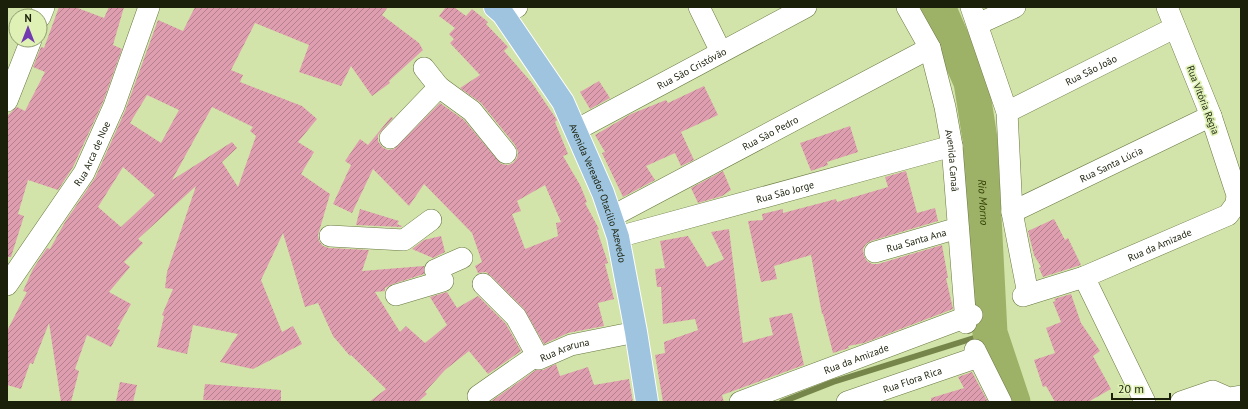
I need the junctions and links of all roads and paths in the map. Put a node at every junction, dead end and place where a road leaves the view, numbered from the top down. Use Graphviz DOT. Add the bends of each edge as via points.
graph roads {
  1 [pos="149,7"];
  2 [pos="699,7"];
  3 [pos="907,7"];
  4 [pos="1014,7"];
  5 [pos="1167,7"];
  6 [pos="505,9"];
  7 [pos="797,9"];
  8 [pos="974,15"];
  9 [pos="1174,28"];
  10 [pos="28,48"];
  11 [pos="930,48"];
  12 [pos="722,52"];
  13 [pos="424,68"];
  14 [pos="439,87"];
  15 [pos="7,101"];
  16 [pos="1007,112"];
  17 [pos="1211,116"];
  18 [pos="576,130"];
  19 [pos="390,138"];
  20 [pos="952,146"];
  21 [pos="506,153"];
  22 [pos="1237,195"];
  23 [pos="1012,212"];
  24 [pos="431,220"];
  25 [pos="614,228"];
  26 [pos="958,228"];
  27 [pos="330,236"];
  28 [pos="875,252"];
  29 [pos="462,258"];
  30 [pos="1084,277"];
  31 [pos="483,284"];
  32 [pos="7,286"];
  33 [pos="396,295"];
  34 [pos="968,318"];
  35 [pos="636,332"];
  36 [pos="537,355"];
  37 [pos="478,396"];
  38 [pos="1241,396"];
  39 [pos="647,402"];
  40 [pos="740,402"];
  41 [pos="847,402"];
  42 [pos="1001,402"];
  43 [pos="1145,402"];
  44 [pos="1181,402"];
  1 -- 32 [label="street, Rua Arca de Noe" via="114,106 84,173"];
  2 -- 12 [label="street"];
  3 -- 11 [label="street, Avenida Canaã"];
  4 -- 8 [label="street"];
  5 -- 9 [label="street, Rua Vitória Régia"];
  6 -- 18 [label="main road, Avenida Vereador Otacílio Azevedo" via="563,102"];
  7 -- 12 [label="street, Rua São Cristóvão"];
  8 -- 16 [label="street"];
  9 -- 16 [label="street, Rua São João"];
  9 -- 17 [label="street, Rua Vitória Régia"];
  10 -- 15 [label="street"];
  11 -- 20 [label="street, Avenida Canaã"];
  11 -- 25 [label="street, Rua São Pedro"];
  12 -- 18 [label="street, Rua São Cristóvão"];
  13 -- 14 [label="street"];
  14 -- 19 [label="street"];
  14 -- 21 [label="street" via="472,111"];
  16 -- 23 [label="street"];
  17 -- 22 [label="street, Rua Vitória Régia"];
  17 -- 23 [label="street, Rua Santa Lúcia"];
  18 -- 25 [label="main road, Avenida Vereador Otacílio Azevedo"];
  20 -- 25 [label="street, Rua São Jorge"];
  20 -- 26 [label="street, Avenida Canaã"];
  22 -- 30 [label="street, Rua da Amizade" via="1236,204 1228,215"];
  23 -- 30 [label="street, Rua da Amizade" via="1025,295"];
  24 -- 27 [label="street" via="404,240"];
  25 -- 35 [label="main road, Avenida Vereador Otacílio Azevedo"];
  26 -- 28 [label="street, Rua Santa Ana"];
  26 -- 34 [label="street, Avenida Canaã"];
  29 -- 33 [label="street" via="435,270 443,281"];
  30 -- 43 [label="street"];
  31 -- 36 [label="street, Rua Araruna" via="516,318"];
  34 -- 40 [label="street, Rua da Amizade"];
  35 -- 36 [label="street, Rua Araruna" via="571,345 539,359"];
  35 -- 39 [label="main road, Avenida Vereador Otacílio Azevedo"];
  36 -- 37 [label="street"];
  38 -- 44 [label="street" via="1229,398 1213,391"];
  41 -- 42 [label="street, Rua Flora Rica" via="977,354"];
}
